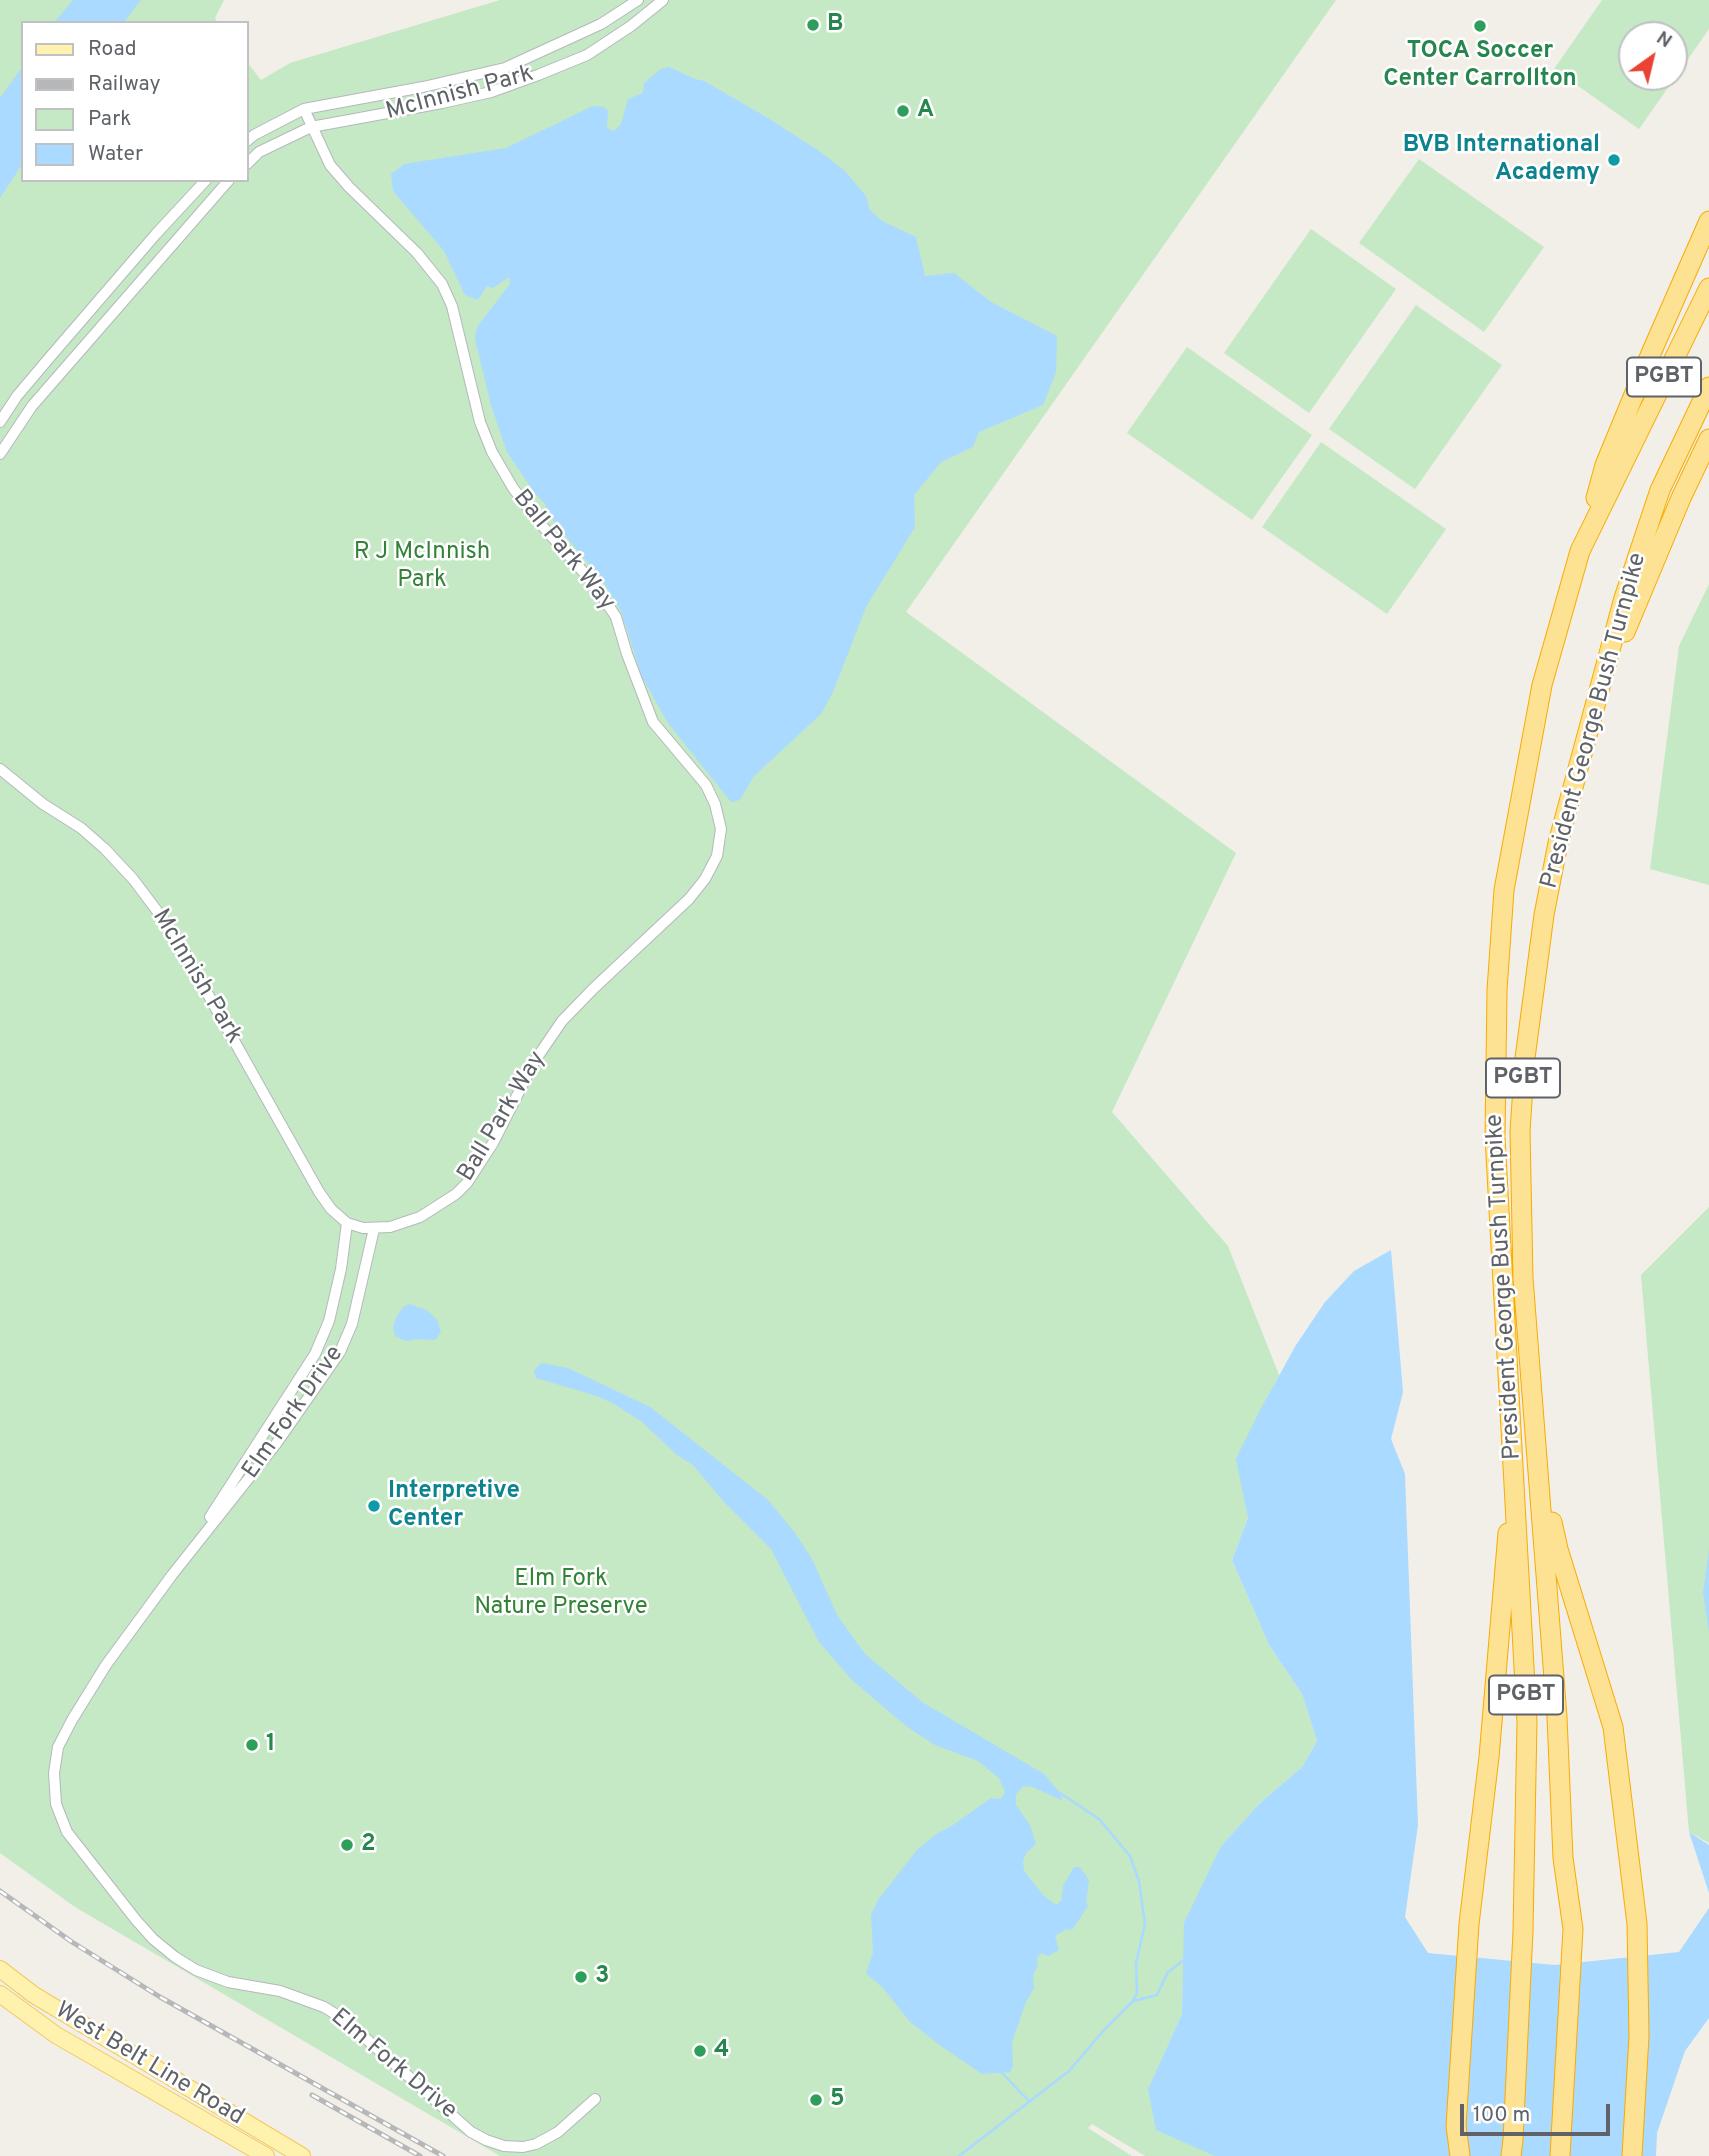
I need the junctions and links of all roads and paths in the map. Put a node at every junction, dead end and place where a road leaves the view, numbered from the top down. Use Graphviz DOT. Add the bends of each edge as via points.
graph roads {
  1 [pos="638,0"];
  2 [pos="663,0"];
  3 [pos="304,109"];
  4 [pos="311,127"];
  5 [pos="248,140"];
  6 [pos="248,163"];
  7 [pos="204,182"];
  8 [pos="227,182"];
  9 [pos="1709,220"];
  10 [pos="1709,288"];
  11 [pos="1709,387"];
  12 [pos="0,422"];
  13 [pos="1709,439"];
  14 [pos="0,454"];
  15 [pos="1580,551"];
  16 [pos="1596,700"];
  17 [pos="0,769"];
  18 [pos="347,1223"];
  19 [pos="374,1229"];
  20 [pos="1514,1459"];
  21 [pos="1538,1463"];
  22 [pos="172,1575"];
  23 [pos="0,1969"];
  24 [pos="0,1994"];
  25 [pos="595,2099"];
  26 [pos="265,2156"];
  27 [pos="302,2156"];
  28 [pos="1460,2156"];
  29 [pos="1511,2156"];
  30 [pos="1560,2156"];
  31 [pos="1632,2156"];
  1 -- 3 [label="street, McInnish Park" via="601,24 505,68"];
  2 -- 4 [label="street, McInnish Park" via="587,55 491,92"];
  3 -- 4 [label="street, Ball Park Way"];
  3 -- 5 [label="street, McInnish Park"];
  4 -- 6 [label="street, McInnish Park" via="259,152"];
  4 -- 19 [label="street, Ball Park Way" via="330,166 442,284 492,452 513,488 594,583 616,617 653,722 706,785 721,830 717,856 690,899 562,1021 467,1183 419,1217"];
  7 -- 12 [label="street" via="50,357"];
  8 -- 14 [label="street" via="32,406"];
  9 -- 15 [label="highway" via="1605,465"];
  10 -- 15 [label="highway, President George Bush Turnpike / PGBT"];
  11 -- 16 [label="highway, President George Bush Turnpike / PGBT" via="1660,490"];
  13 -- 16 [label="highway"];
  15 -- 20 [label="highway, President George Bush Turnpike / PGBT" via="1542,685 1504,890 1495,1137"];
  16 -- 21 [label="highway, President George Bush Turnpike / PGBT" via="1558,843 1525,1058 1520,1203"];
  17 -- 18 [label="street, McInnish Park" via="81,828 133,878 173,932 319,1192"];
  18 -- 19 [label="street, Ball Park Way"];
  18 -- 22 [label="street, Elm Fork Drive" via="329,1321 315,1354"];
  19 -- 22 [label="street, Elm Fork Drive" via="352,1324 340,1352 276,1444"];
  20 -- 28 [label="highway" via="1489,1757 1469,1924 1456,2126"];
  20 -- 29 [label="highway, President George Bush Turnpike / PGBT" via="1527,1722 1523,1931"];
  21 -- 30 [label="highway, President George Bush Turnpike / PGBT" via="1563,1858 1573,1929"];
  21 -- 31 [label="highway" via="1558,1549 1613,1727 1637,1924 1639,2036"];
  22 -- 25 [label="street, Elm Fork Drive" via="72,1720 58,1747 54,1773 56,1804 67,1832 136,1920 153,1939 196,1970 228,1982 307,1999 345,2020 471,2132 486,2140 504,2146 536,2144 558,2132"];
  23 -- 27 [label="main road, West Belt Line Road" via="34,1995"];
  24 -- 26 [label="main road, West Belt Line Road" via="56,2035"];
}
